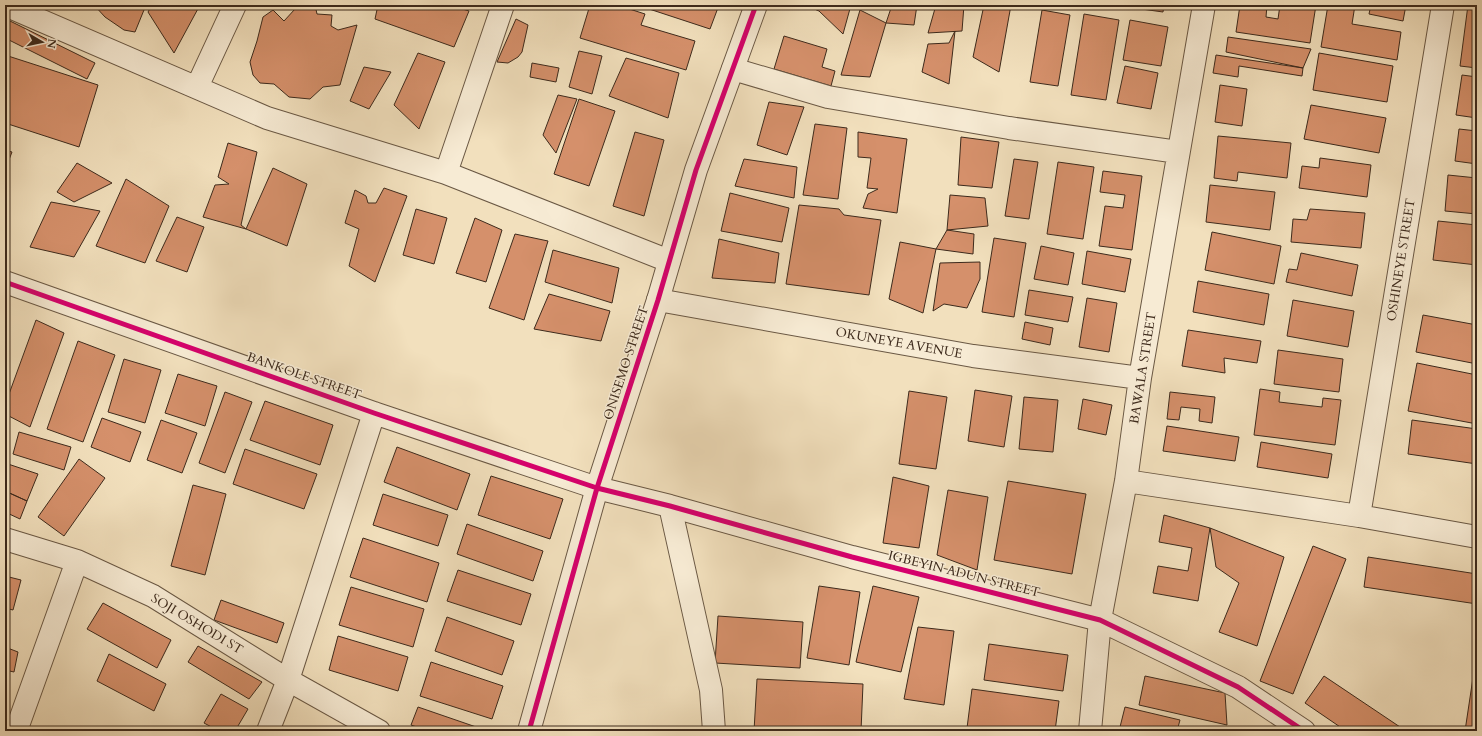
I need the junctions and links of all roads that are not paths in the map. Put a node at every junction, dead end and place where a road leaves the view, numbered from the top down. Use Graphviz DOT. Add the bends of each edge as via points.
graph roads {
  1 [pos="5,5"];
  2 [pos="235,5"];
  3 [pos="503,5"];
  4 [pos="756,5"];
  5 [pos="1204,5"];
  6 [pos="1443,5"];
  7 [pos="733,69"];
  8 [pos="197,87"];
  9 [pos="1178,152"];
  10 [pos="446,172"];
  11 [pos="669,261"];
  12 [pos="5,282"];
  13 [pos="658,300"];
  14 [pos="1140,378"];
  15 [pos="374,412"];
  16 [pos="1126,481"];
  17 [pos="597,488"];
  18 [pos="670,506"];
  19 [pos="1359,516"];
  20 [pos="1477,537"];
  21 [pos="5,539"];
  22 [pos="77,561"];
  23 [pos="1100,620"];
  24 [pos="288,680"];
  25 [pos="16,731"];
  26 [pos="268,731"];
  27 [pos="379,731"];
  28 [pos="530,731"];
  29 [pos="714,731"];
  30 [pos="1090,731"];
  31 [pos="1304,731"];
  1 -- 8 [label="street"];
  2 -- 8 [label="street"];
  3 -- 10 [label="street"];
  4 -- 7 [label="street, ONISEMO STREET"];
  5 -- 9 [label="street, BAWALA STREET"];
  6 -- 19 [label="street, OSHINEYE STREET"];
  7 -- 9 [label="street" via="828,97 1009,128"];
  7 -- 11 [label="street, ONISEMO STREET" via="696,170"];
  8 -- 10 [label="street" via="267,118"];
  9 -- 14 [label="street, BAWALA STREET"];
  10 -- 11 [label="street"];
  11 -- 13 [label="street, ONISEMO STREET"];
  12 -- 15 [label="street, BANKOLE STREET"];
  13 -- 14 [label="street, OKUNEYE AVENUE" via="973,356"];
  13 -- 17 [label="street, ONISEMO STREET"];
  14 -- 16 [label="street, BAWALA STREET"];
  15 -- 17 [label="street, BANKOLE STREET"];
  15 -- 24 [label="street"];
  16 -- 19 [label="street"];
  16 -- 23 [label="street, BAWALA STREET"];
  17 -- 18 [label="street, IGBEYIN ADUN STREET"];
  17 -- 28 [label="street, ONISEMO STREET"];
  18 -- 23 [label="street, IGBEYIN ADUN STREET" via="852,557"];
  18 -- 29 [label="street" via="711,690"];
  19 -- 20 [label="street"];
  21 -- 22 [label="street, SOJI OSHODI ST"];
  22 -- 24 [label="street, SOJI OSHODI ST" via="153,596"];
  22 -- 25 [label="street"];
  23 -- 30 [label="street, BAWALA STREET"];
  23 -- 31 [label="street, IGBEYIN ADUN STREET" via="1238,687"];
  24 -- 26 [label="street"];
  24 -- 27 [label="street, SOJI OSHODI ST"];
}
